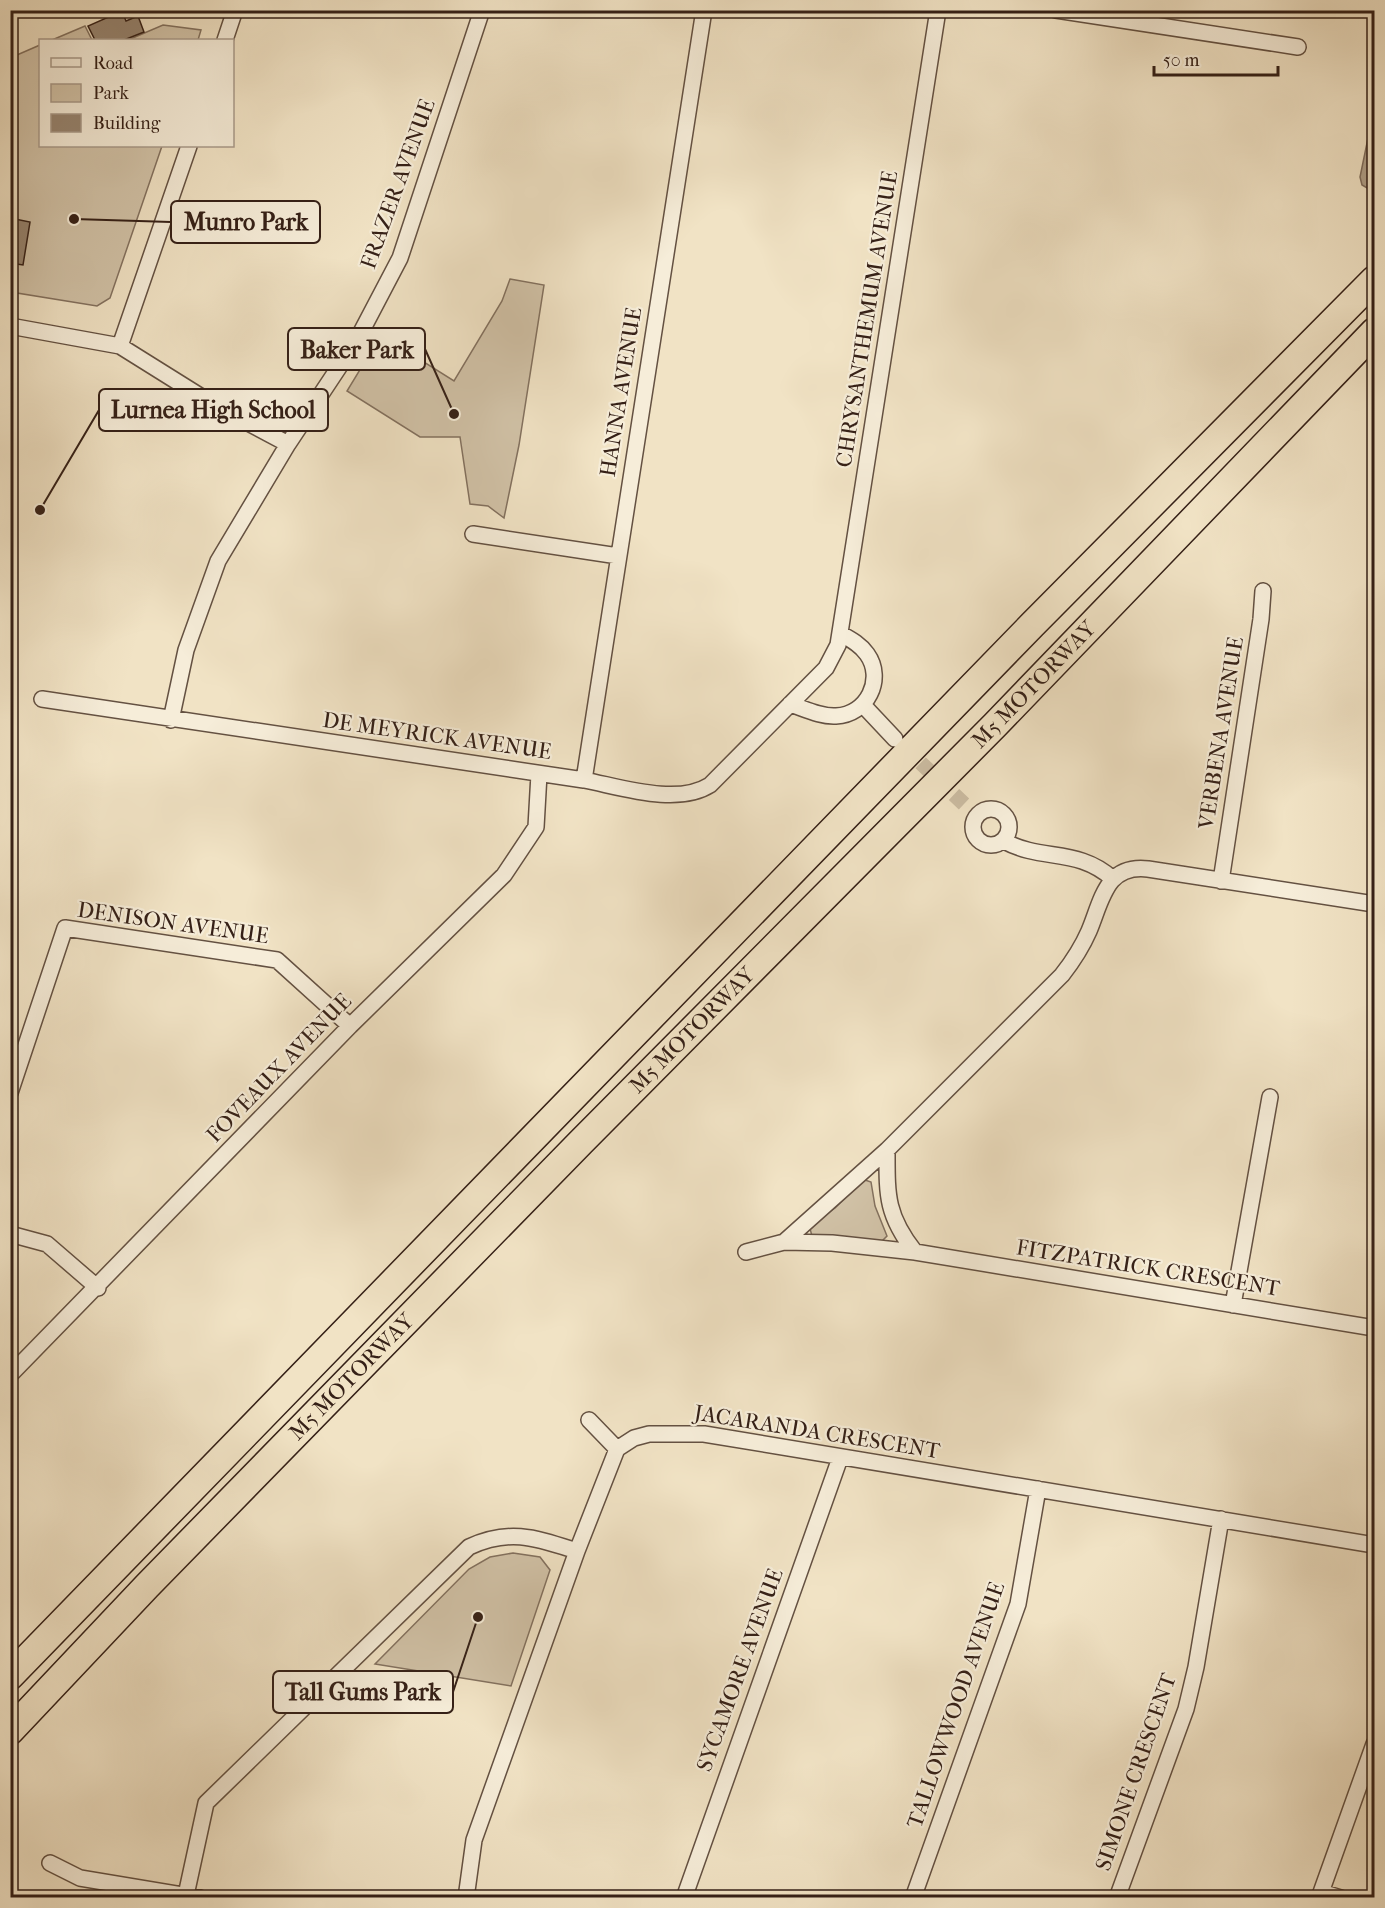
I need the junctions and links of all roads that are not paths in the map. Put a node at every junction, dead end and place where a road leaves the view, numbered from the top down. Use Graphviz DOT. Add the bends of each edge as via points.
graph roads {
  1 [pos="235,10"];
  2 [pos="482,10"];
  3 [pos="704,10"];
  4 [pos="938,10"];
  5 [pos="1056,10"];
  6 [pos="1127,16"];
  7 [pos="225,39"];
  8 [pos="1298,47"];
  9 [pos="189,147"];
  10 [pos="1374,280"];
  11 [pos="10,326"];
  12 [pos="1374,332"];
  13 [pos="120,346"];
  14 [pos="288,444"];
  15 [pos="473,534"];
  16 [pos="618,556"];
  17 [pos="1263,591"];
  18 [pos="840,634"];
  19 [pos="825,668"];
  20 [pos="42,699"];
  21 [pos="790,704"];
  22 [pos="863,705"];
  23 [pos="171,720"];
  24 [pos="895,739"];
  25 [pos="539,774"];
  26 [pos="584,780"];
  27 [pos="964,804"];
  28 [pos="977,815"];
  29 [pos="1004,841"];
  30 [pos="1113,879"];
  31 [pos="1221,881"];
  32 [pos="1374,904"];
  33 [pos="350,1026"];
  34 [pos="10,1093"];
  35 [pos="1270,1097"];
  36 [pos="887,1150"];
  37 [pos="10,1234"];
  38 [pos="784,1242"];
  39 [pos="746,1252"];
  40 [pos="915,1252"];
  41 [pos="98,1288"];
  42 [pos="1233,1305"];
  43 [pos="1374,1328"];
  44 [pos="10,1375"];
  45 [pos="589,1420"];
  46 [pos="617,1449"];
  47 [pos="840,1458"];
  48 [pos="1038,1489"];
  49 [pos="1221,1519"];
  50 [pos="1374,1545"];
  51 [pos="577,1551"];
  52 [pos="10,1676"];
  53 [pos="10,1731"];
  54 [pos="1373,1751"];
  55 [pos="50,1863"];
  56 [pos="1320,1895"];
  57 [pos="193,1896"];
  58 [pos="466,1898"];
  59 [pos="684,1898"];
  60 [pos="913,1898"];
  61 [pos="1117,1898"];
  62 [pos="1341,1898"];
  1 -- 7 [label="street"];
  2 -- 14 [label="street, FRAZER AVENUE" via="399,258 357,340"];
  3 -- 16 [label="street, HANNA AVENUE"];
  4 -- 18 [label="street, CHRYSANTHEMUM AVENUE"];
  5 -- 6 [label="street"];
  6 -- 8 [label="street"];
  9 -- 13 [label="street"];
  10 -- 52 [label="highway, M5 MOTORWAY" via="1015,642"];
  11 -- 13 [label="street"];
  12 -- 53 [label="highway, M5 MOTORWAY"];
  13 -- 14 [label="street" via="216,406"];
  14 -- 23 [label="street, FRAZER AVENUE" via="218,561 186,650"];
  15 -- 16 [label="street"];
  16 -- 26 [label="street, HANNA AVENUE"];
  17 -- 31 [label="street, VERBENA AVENUE"];
  18 -- 19 [label="street, CHRYSANTHEMUM AVENUE" via="836,652"];
  18 -- 22 [label="street" via="862,648 871,662 873,686"];
  19 -- 21 [label="street, DE MEYRICK AVENUE"];
  20 -- 23 [label="street, DE MEYRICK AVENUE"];
  21 -- 22 [label="street" via="836,716"];
  21 -- 26 [label="street, DE MEYRICK AVENUE" via="710,785 694,794 672,796"];
  22 -- 24 [label="street"];
  23 -- 25 [label="street, DE MEYRICK AVENUE"];
  25 -- 26 [label="street, DE MEYRICK AVENUE"];
  25 -- 33 [label="street, FOVEAUX AVENUE" via="536,827 504,875"];
  27 -- 28 [label="street"];
  28 -- 29 [label="street" via="972,826 976,838 986,845"];
  28 -- 29 [label="street" via="993,809 1003,814 1009,824"];
  29 -- 30 [label="street" via="1027,850 1088,861"];
  30 -- 31 [label="street" via="1125,870 1141,868"];
  30 -- 36 [label="street, FITZPATRICK CRESCENT" via="1079,953 1062,975"];
  31 -- 32 [label="street"];
  33 -- 34 [label="street, DENISON AVENUE" via="277,960 65,928"];
  33 -- 41 [label="street, FOVEAUX AVENUE"];
  35 -- 42 [label="street"];
  36 -- 38 [label="street, FITZPATRICK CRESCENT"];
  36 -- 40 [label="street" via="889,1208"];
  37 -- 41 [label="street" via="46,1244"];
  38 -- 39 [label="street, FITZPATRICK CRESCENT"];
  38 -- 40 [label="street, FITZPATRICK CRESCENT"];
  40 -- 42 [label="street, FITZPATRICK CRESCENT"];
  41 -- 44 [label="street, FOVEAUX AVENUE"];
  42 -- 43 [label="street, FITZPATRICK CRESCENT"];
  45 -- 46 [label="street"];
  46 -- 47 [label="street, JACARANDA CRESCENT" via="649,1434 704,1434"];
  46 -- 51 [label="street"];
  47 -- 48 [label="street, JACARANDA CRESCENT"];
  47 -- 59 [label="street, SYCAMORE AVENUE"];
  48 -- 49 [label="street, JACARANDA CRESCENT"];
  48 -- 60 [label="street, TALLOWWOOD AVENUE" via="1018,1604"];
  49 -- 50 [label="street, JACARANDA CRESCENT"];
  49 -- 61 [label="street, SIMONE CRESCENT" via="1186,1709"];
  51 -- 57 [label="street" via="512,1535 488,1538 469,1547 206,1803"];
  51 -- 58 [label="street" via="474,1840"];
  54 -- 56 [label="street"];
  55 -- 57 [label="street" via="81,1878"];
  56 -- 62 [label="street"];
}
